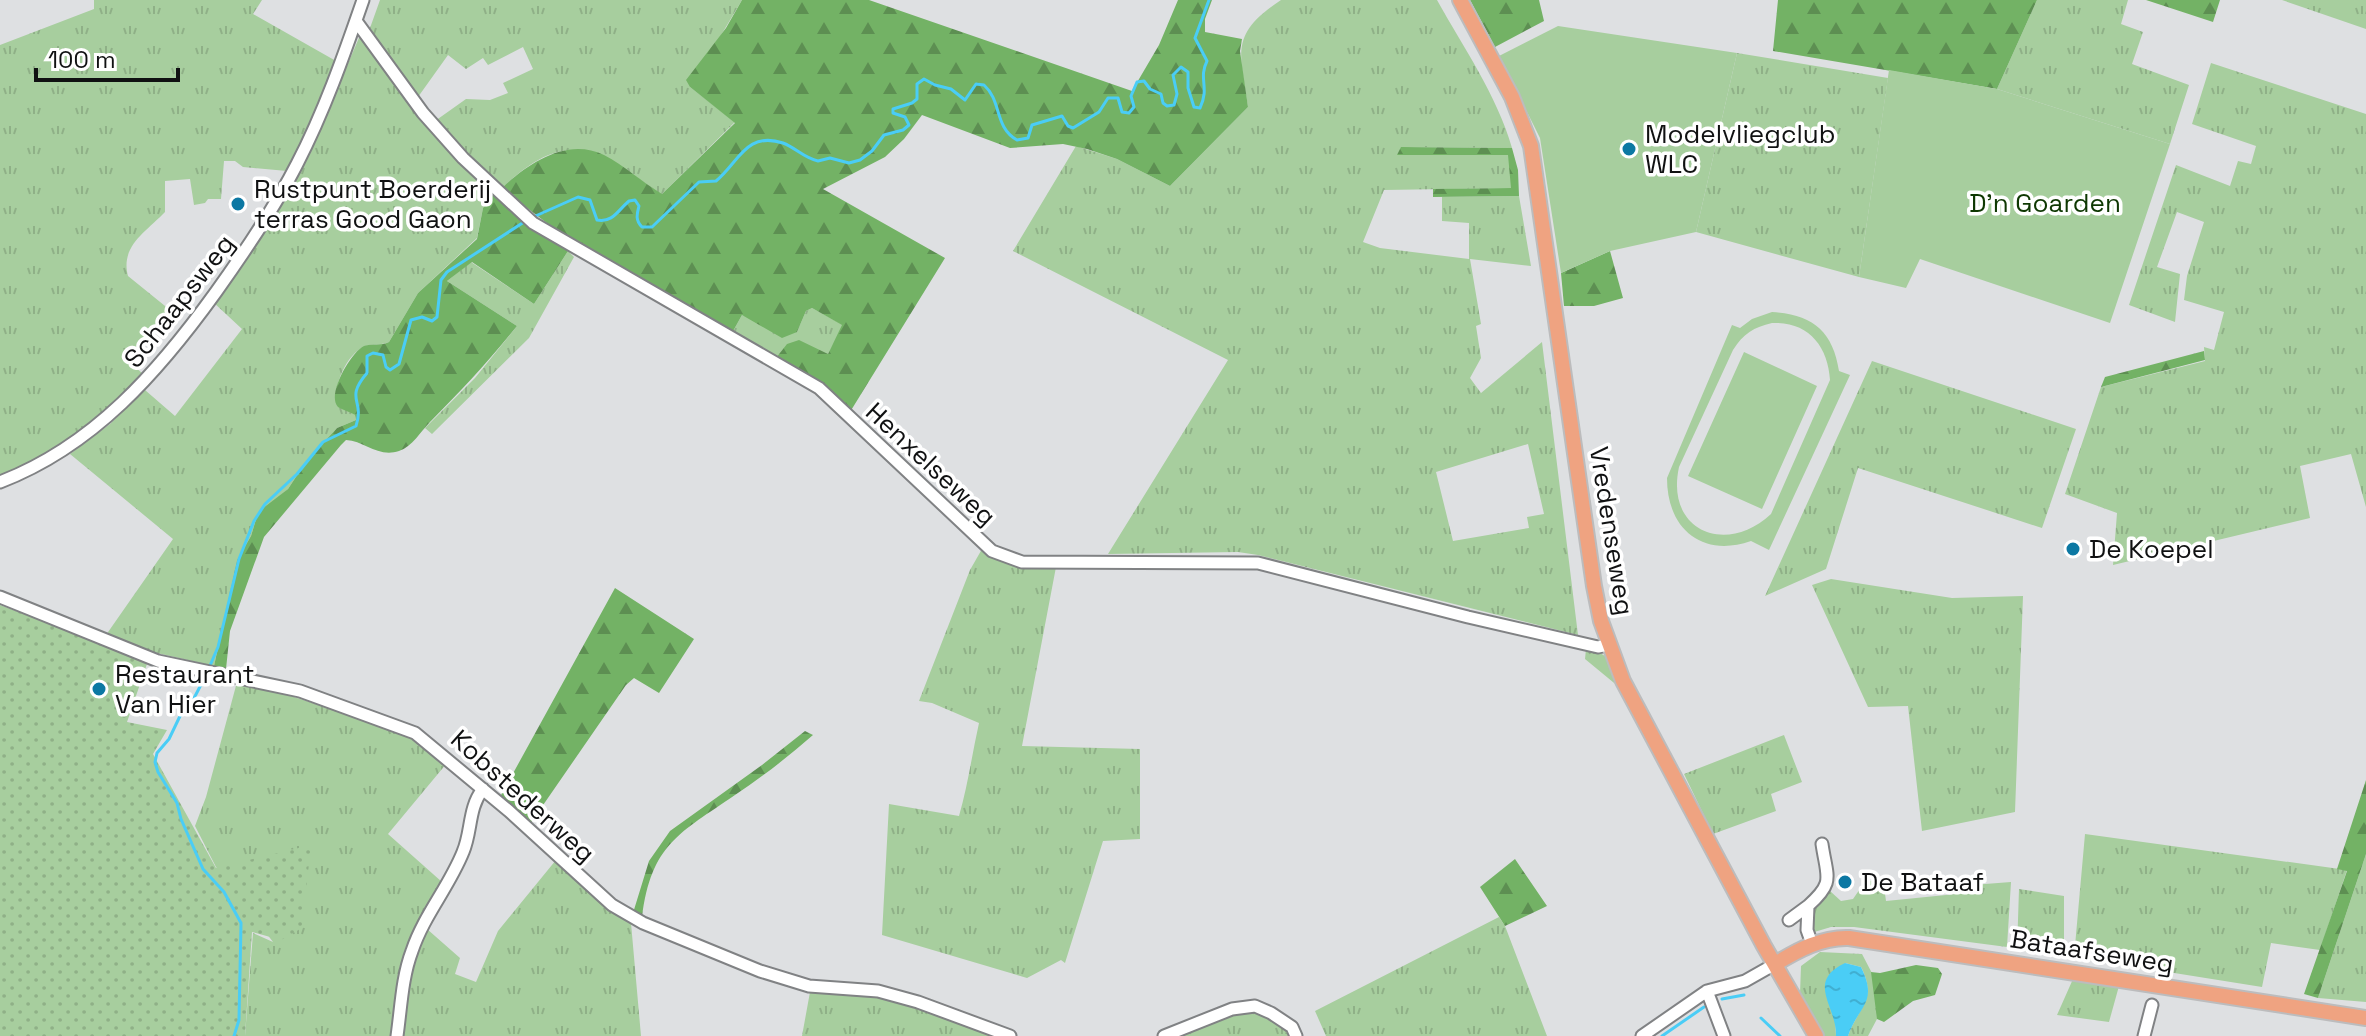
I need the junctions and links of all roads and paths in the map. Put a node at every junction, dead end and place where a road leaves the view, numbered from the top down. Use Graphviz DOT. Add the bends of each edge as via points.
graph roads {
  1 [pos="363,0"];
  2 [pos="1460,0"];
  3 [pos="356,21"];
  4 [pos="0,482"];
  5 [pos="0,597"];
  6 [pos="1608,645"];
  7 [pos="483,789"];
  8 [pos="1822,844"];
  9 [pos="1808,906"];
  10 [pos="1789,920"];
  11 [pos="1812,944"];
  12 [pos="1775,964"];
  13 [pos="1707,991"];
  14 [pos="2152,1005"];
  15 [pos="2366,1018"];
  16 [pos="1644,1035"];
  17 [pos="2148,1035"];
  18 [pos="397,1036"];
  19 [pos="1010,1036"];
  20 [pos="1164,1036"];
  21 [pos="1296,1036"];
  22 [pos="1724,1036"];
  23 [pos="1816,1036"];
  1 -- 3 [label="street, Schaapsweg"];
  2 -- 6 [label="main road, Vredenseweg" via="1512,97 1531,146 1594,586"];
  3 -- 4 [label="street, Schaapsweg" via="298,162 258,234 180,342 113,413 67,448"];
  3 -- 6 [label="street, Henxelseweg" via="423,113 528,219 819,388 992,551 1022,562 1258,563 1468,617"];
  5 -- 7 [label="street, Kobstederweg" via="158,661 300,691 415,733"];
  6 -- 12 [label="main road, Vredenseweg"];
  7 -- 18 [label="street" via="474,800 465,848 450,883 411,951"];
  7 -- 19 [label="street, Kobstederweg" via="612,905 643,923 772,975 809,986 878,991"];
  8 -- 9 [label="street" via="1826,890"];
  9 -- 10 [label="street"];
  9 -- 11 [label="street"];
  11 -- 12 [label="main road, Bataafseweg"];
  11 -- 15 [label="main road, Bataafseweg" via="1849,938"];
  12 -- 13 [label="street" via="1745,981"];
  12 -- 23 [label="main road, Vredenseweg"];
  13 -- 16 [label="street"];
  13 -- 22 [label="street"];
  14 -- 17 [label="street"];
  20 -- 21 [label="street" via="1232,1009 1255,1006 1292,1027"];
}
